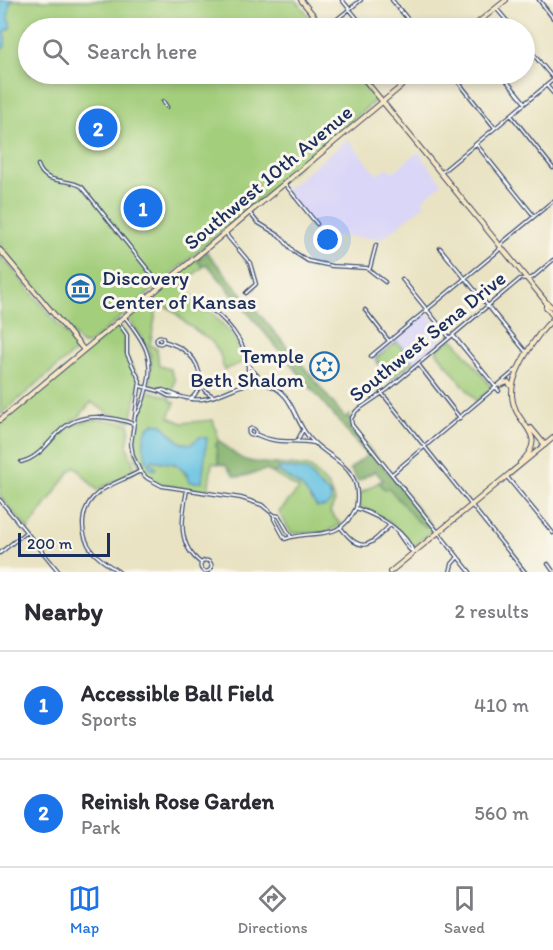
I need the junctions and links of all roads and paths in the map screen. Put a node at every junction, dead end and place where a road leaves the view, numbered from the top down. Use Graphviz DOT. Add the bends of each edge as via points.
graph roads {
  1 [pos="301,0"];
  2 [pos="342,0"];
  3 [pos="361,0"];
  4 [pos="392,0"];
  5 [pos="506,0"];
  6 [pos="539,0"];
  7 [pos="496,8"];
  8 [pos="350,9"];
  9 [pos="316,18"];
  10 [pos="338,18"];
  11 [pos="357,18"];
  12 [pos="407,18"];
  13 [pos="484,18"];
  14 [pos="504,18"];
  15 [pos="553,18"];
  16 [pos="535,56"];
  17 [pos="553,79"];
  18 [pos="369,84"];
  19 [pos="404,84"];
  20 [pos="460,84"];
  21 [pos="509,84"];
  22 [pos="547,86"];
  23 [pos="553,93"];
  24 [pos="163,101"];
  25 [pos="383,101"];
  26 [pos="525,103"];
  27 [pos="167,107"];
  28 [pos="511,115"];
  29 [pos="495,128"];
  30 [pos="476,144"];
  31 [pos="38,165"];
  32 [pos="553,168"];
  33 [pos="441,173"];
  34 [pos="284,183"];
  35 [pos="553,201"];
  36 [pos="249,212"];
  37 [pos="534,216"];
  38 [pos="317,225"];
  39 [pos="226,231"];
  40 [pos="376,245"];
  41 [pos="500,246"];
  42 [pos="440,248"];
  43 [pos="0,250"];
  44 [pos="553,260"];
  45 [pos="370,268"];
  46 [pos="465,278"];
  47 [pos="526,278"];
  48 [pos="402,279"];
  49 [pos="385,282"];
  50 [pos="161,286"];
  51 [pos="246,293"];
  52 [pos="546,302"];
  53 [pos="488,306"];
  54 [pos="208,307"];
  55 [pos="553,308"];
  56 [pos="427,309"];
  57 [pos="365,310"];
  58 [pos="124,316"];
  59 [pos="553,318"];
  60 [pos="118,321"];
  61 [pos="453,335"];
  62 [pos="449,338"];
  63 [pos="163,341"];
  64 [pos="389,341"];
  65 [pos="84,350"];
  66 [pos="528,353"];
  67 [pos="371,356"];
  68 [pos="247,362"];
  69 [pos="418,364"];
  70 [pos="520,365"];
  71 [pos="200,384"];
  72 [pos="244,384"];
  73 [pos="266,385"];
  74 [pos="140,386"];
  75 [pos="147,388"];
  76 [pos="498,388"];
  77 [pos="512,389"];
  78 [pos="381,392"];
  79 [pos="213,396"];
  80 [pos="191,399"];
  81 [pos="137,414"];
  82 [pos="460,417"];
  83 [pos="520,417"];
  84 [pos="0,420"];
  85 [pos="134,424"];
  86 [pos="303,430"];
  87 [pos="255,434"];
  88 [pos="553,438"];
  89 [pos="297,441"];
  90 [pos="315,443"];
  91 [pos="545,445"];
  92 [pos="426,446"];
  93 [pos="21,462"];
  94 [pos="140,471"];
  95 [pos="514,471"];
  96 [pos="392,474"];
  97 [pos="507,477"];
  98 [pos="187,490"];
  99 [pos="0,500"];
  100 [pos="473,506"];
  101 [pos="356,508"];
  102 [pos="274,515"];
  103 [pos="390,524"];
  104 [pos="341,528"];
  105 [pos="26,532"];
  106 [pos="440,533"];
  107 [pos="553,533"];
  108 [pos="291,537"];
  109 [pos="0,553"];
  110 [pos="414,553"];
  111 [pos="458,557"];
  112 [pos="201,563"];
  113 [pos="548,564"];
  114 [pos="553,571"];
  115 [pos="59,572"];
  116 [pos="119,572"];
  117 [pos="390,572"];
  118 [pos="450,572"];
  119 [pos="470,572"];
  120 [pos="525,572"];
  1 -- 9 [label="main road"];
  2 -- 8 [label="street"];
  3 -- 8 [label="street"];
  4 -- 12 [label="street"];
  5 -- 7 [label="main road"];
  6 -- 15 [label="street"];
  7 -- 13 [label="main road"];
  7 -- 14 [label="street"];
  8 -- 10 [label="street"];
  8 -- 11 [label="street"];
  16 -- 17 [label="street"];
  17 -- 22 [label="street"];
  18 -- 25 [label="main road"];
  19 -- 25 [label="main road, Southwest 10th Avenue"];
  20 -- 29 [label="street"];
  21 -- 26 [label="street"];
  22 -- 23 [label="street"];
  22 -- 26 [label="street"];
  24 -- 27 [label="street"];
  25 -- 33 [label="main road"];
  25 -- 34 [label="main road, Southwest 10th Avenue"];
  26 -- 28 [label="street"];
  28 -- 29 [label="street"];
  28 -- 32 [label="street"];
  29 -- 30 [label="street"];
  30 -- 33 [label="street"];
  30 -- 37 [label="street"];
  31 -- 50 [label="street" via="48,178 82,187"];
  33 -- 41 [label="main road"];
  34 -- 36 [label="main road, Southwest 10th Avenue"];
  34 -- 38 [label="street"];
  35 -- 37 [label="street"];
  36 -- 39 [label="main road, Southwest 10th Avenue"];
  36 -- 45 [label="street" via="308,261"];
  37 -- 41 [label="street"];
  39 -- 50 [label="main road, Southwest 10th Avenue"];
  39 -- 51 [label="street" via="250,263 256,284"];
  40 -- 45 [label="street"];
  41 -- 46 [label="street"];
  41 -- 47 [label="main road"];
  42 -- 46 [label="street"];
  43 -- 65 [label="main road"];
  44 -- 47 [label="street, Southwest Sena Drive" via="532,278"];
  45 -- 49 [label="street"];
  46 -- 53 [label="street"];
  46 -- 56 [label="street"];
  47 -- 52 [label="main road"];
  47 -- 53 [label="street, Southwest Sena Drive"];
  48 -- 56 [label="street"];
  50 -- 58 [label="main road, Southwest 10th Avenue"];
  52 -- 55 [label="main road"];
  52 -- 59 [label="main road"];
  53 -- 61 [label="street, Southwest Sena Drive"];
  53 -- 66 [label="street"];
  54 -- 68 [label="street" via="238,339"];
  56 -- 62 [label="street"];
  56 -- 64 [label="street"];
  57 -- 64 [label="street"];
  58 -- 60 [label="main road, Southwest 10th Avenue"];
  58 -- 75 [label="street" via="147,351"];
  59 -- 66 [label="main road"];
  60 -- 65 [label="main road, Southwest 10th Avenue"];
  60 -- 74 [label="street" via="128,335 127,354"];
  61 -- 62 [label="street, Southwest Sena Drive"];
  61 -- 76 [label="street"];
  62 -- 69 [label="street, Southwest Sena Drive"];
  63 -- 71 [label="street" via="190,355"];
  64 -- 67 [label="street"];
  65 -- 84 [label="main road, Southwest 10th Avenue"];
  66 -- 70 [label="main road"];
  68 -- 72 [label="street"];
  68 -- 73 [label="street"];
  69 -- 78 [label="street, Southwest Sena Drive"];
  69 -- 82 [label="street"];
  70 -- 76 [label="street"];
  70 -- 77 [label="main road"];
  71 -- 79 [label="street"];
  71 -- 80 [label="street"];
  72 -- 73 [label="street"];
  72 -- 79 [label="street"];
  73 -- 86 [label="street" via="288,400"];
  74 -- 75 [label="street"];
  74 -- 81 [label="street"];
  75 -- 80 [label="street"];
  75 -- 81 [label="street"];
  76 -- 77 [label="main road" via="508,382"];
  76 -- 82 [label="street"];
  77 -- 83 [label="main road" via="513,404"];
  78 -- 92 [label="street"];
  78 -- 96 [label="street, Southwest Sena Drive" via="351,419"];
  79 -- 80 [label="street"];
  81 -- 85 [label="street"];
  82 -- 92 [label="street"];
  83 -- 91 [label="main road"];
  83 -- 95 [label="main road" via="531,431 533,442 529,454"];
  85 -- 93 [label="street" via="104,416 83,419 61,429 34,457"];
  85 -- 94 [label="street" via="132,450"];
  86 -- 89 [label="street"];
  86 -- 90 [label="street"];
  87 -- 89 [label="street" via="274,441"];
  88 -- 91 [label="main road"];
  89 -- 90 [label="street"];
  90 -- 101 [label="street" via="353,477"];
  91 -- 95 [label="main road"];
  92 -- 96 [label="street"];
  92 -- 100 [label="street"];
  94 -- 98 [label="street" via="157,484"];
  94 -- 116 [label="street" via="100,491 84,515 88,546"];
  95 -- 97 [label="main road"];
  96 -- 106 [label="street"];
  97 -- 100 [label="main road"];
  97 -- 107 [label="street"];
  98 -- 102 [label="street" via="241,498"];
  98 -- 112 [label="street" via="182,532 187,546"];
  99 -- 105 [label="street"];
  100 -- 106 [label="main road"];
  100 -- 120 [label="street"];
  101 -- 103 [label="street"];
  101 -- 104 [label="street"];
  102 -- 108 [label="street" via="282,519"];
  102 -- 108 [label="street" via="285,539"];
  103 -- 104 [label="street" via="363,545 352,541"];
  103 -- 110 [label="street"];
  104 -- 108 [label="street" via="327,534"];
  105 -- 109 [label="street"];
  105 -- 115 [label="street"];
  106 -- 110 [label="main road"];
  106 -- 111 [label="street"];
  110 -- 117 [label="main road"];
  111 -- 118 [label="street"];
  111 -- 119 [label="street"];
  113 -- 114 [label="street"];
}
